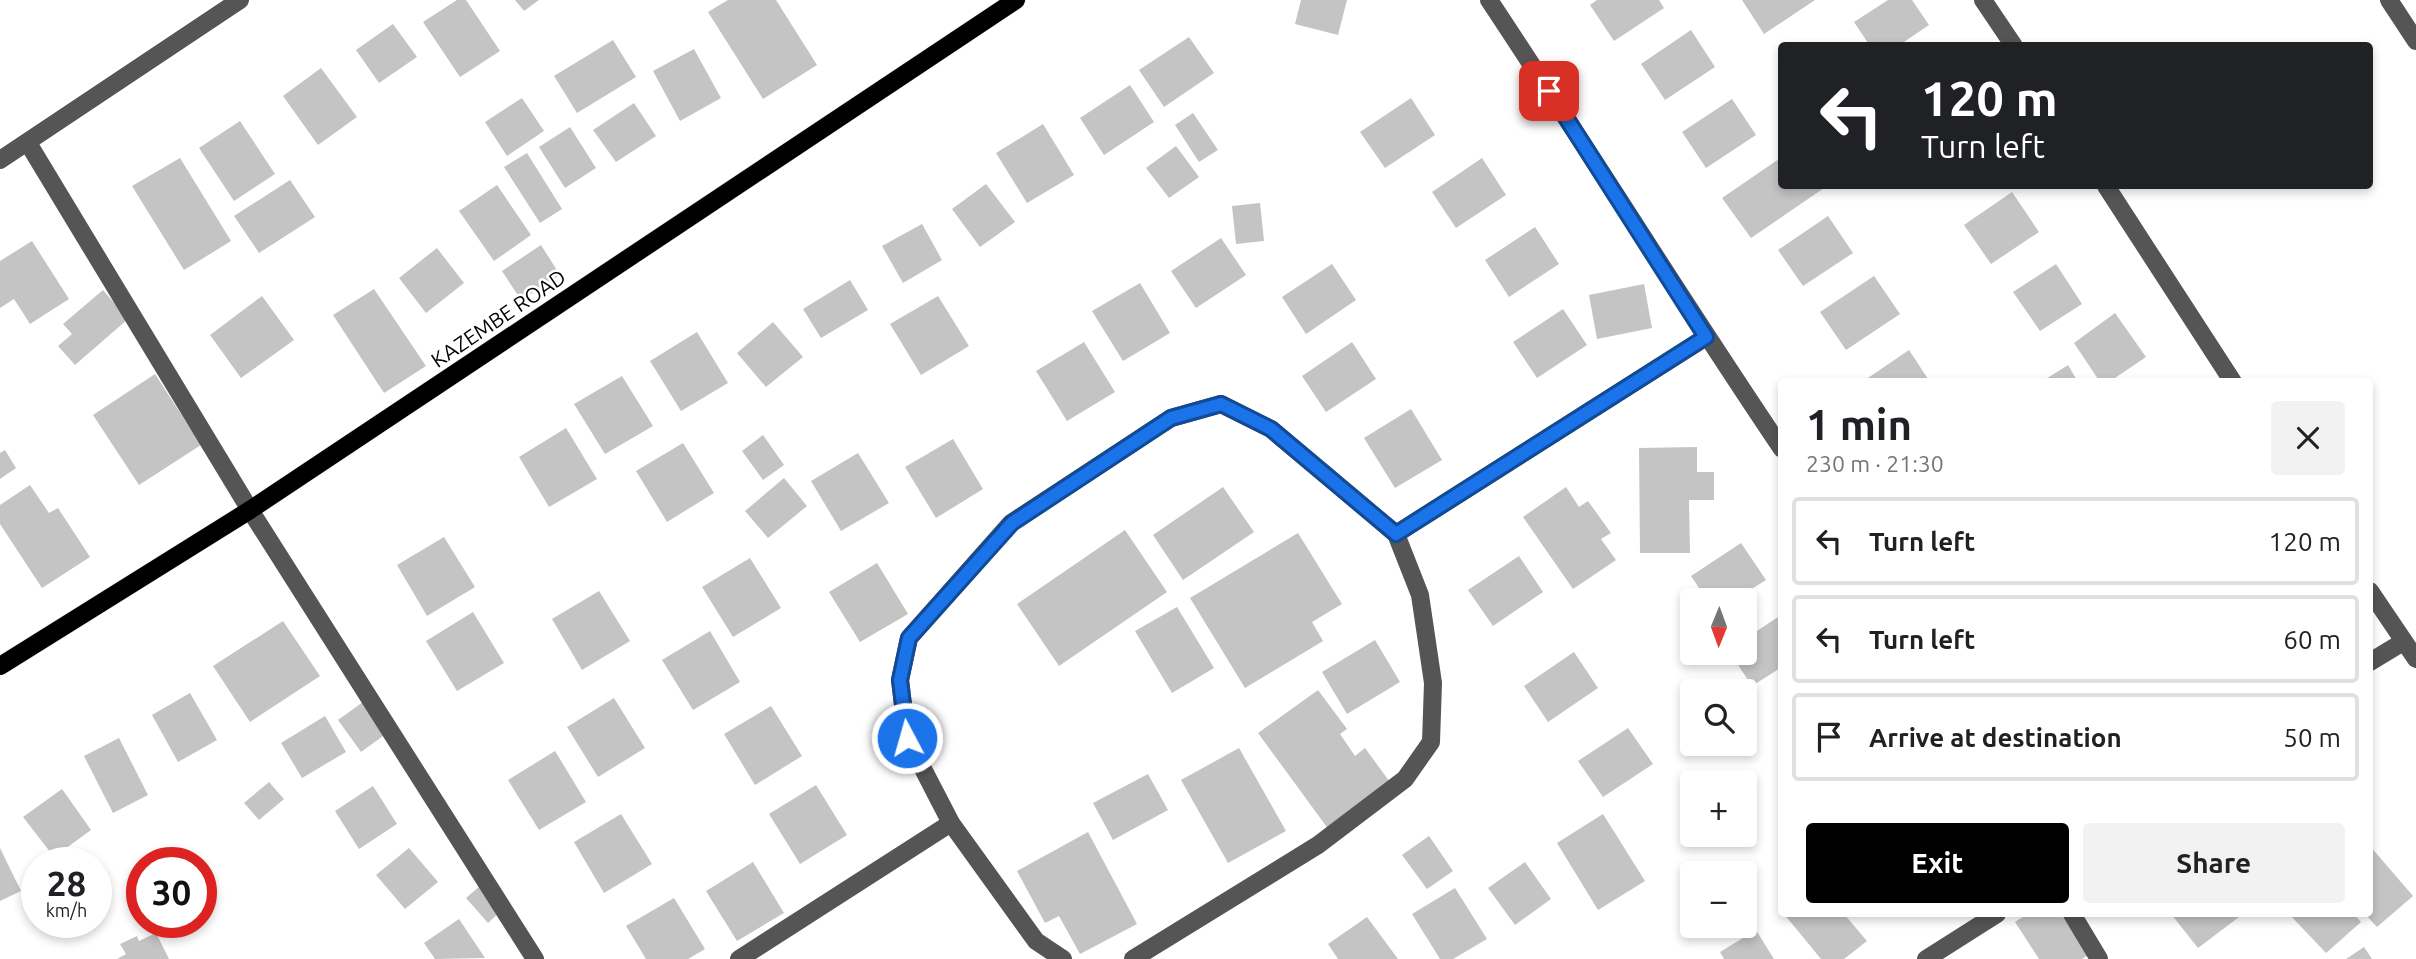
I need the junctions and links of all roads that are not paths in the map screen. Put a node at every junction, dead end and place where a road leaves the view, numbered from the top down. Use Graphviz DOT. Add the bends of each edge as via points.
graph roads {
  1 [pos="240,0"];
  2 [pos="1016,0"];
  3 [pos="1489,0"];
  4 [pos="1983,0"];
  5 [pos="2389,0"];
  6 [pos="2416,41"];
  7 [pos="2011,42"];
  8 [pos="28,142"];
  9 [pos="0,160"];
  10 [pos="2108,189"];
  11 [pos="1706,337"];
  12 [pos="2231,378"];
  13 [pos="1778,443"];
  14 [pos="250,510"];
  15 [pos="1396,534"];
  16 [pos="2373,596"];
  17 [pos="2403,642"];
  18 [pos="2416,659"];
  19 [pos="2373,660"];
  20 [pos="0,666"];
  21 [pos="951,822"];
  22 [pos="1992,917"];
  23 [pos="2074,917"];
  24 [pos="535,959"];
  25 [pos="739,959"];
  26 [pos="1063,959"];
  27 [pos="1133,959"];
  28 [pos="1926,959"];
  29 [pos="2099,959"];
  1 -- 8 [label="street"];
  2 -- 14 [label="main road, KAZEMBE ROAD"];
  3 -- 11 [label="street"];
  4 -- 7 [label="street"];
  5 -- 6 [label="street"];
  8 -- 9 [label="street"];
  8 -- 14 [label="street"];
  10 -- 12 [label="street"];
  11 -- 13 [label="street"];
  11 -- 15 [label="street"];
  14 -- 20 [label="main road, KAZEMBE ROAD"];
  14 -- 24 [label="street"];
  15 -- 21 [label="street" via="1271,429 1221,404 1171,418 1012,523 909,638 900,680 907,738"];
  15 -- 27 [label="street" via="1420,595 1433,683 1430,742 1405,779 1318,845"];
  16 -- 17 [label="street"];
  17 -- 18 [label="street"];
  17 -- 19 [label="street"];
  21 -- 25 [label="street"];
  21 -- 26 [label="street" via="1036,941"];
  22 -- 28 [label="street"];
  23 -- 29 [label="street"];
}
